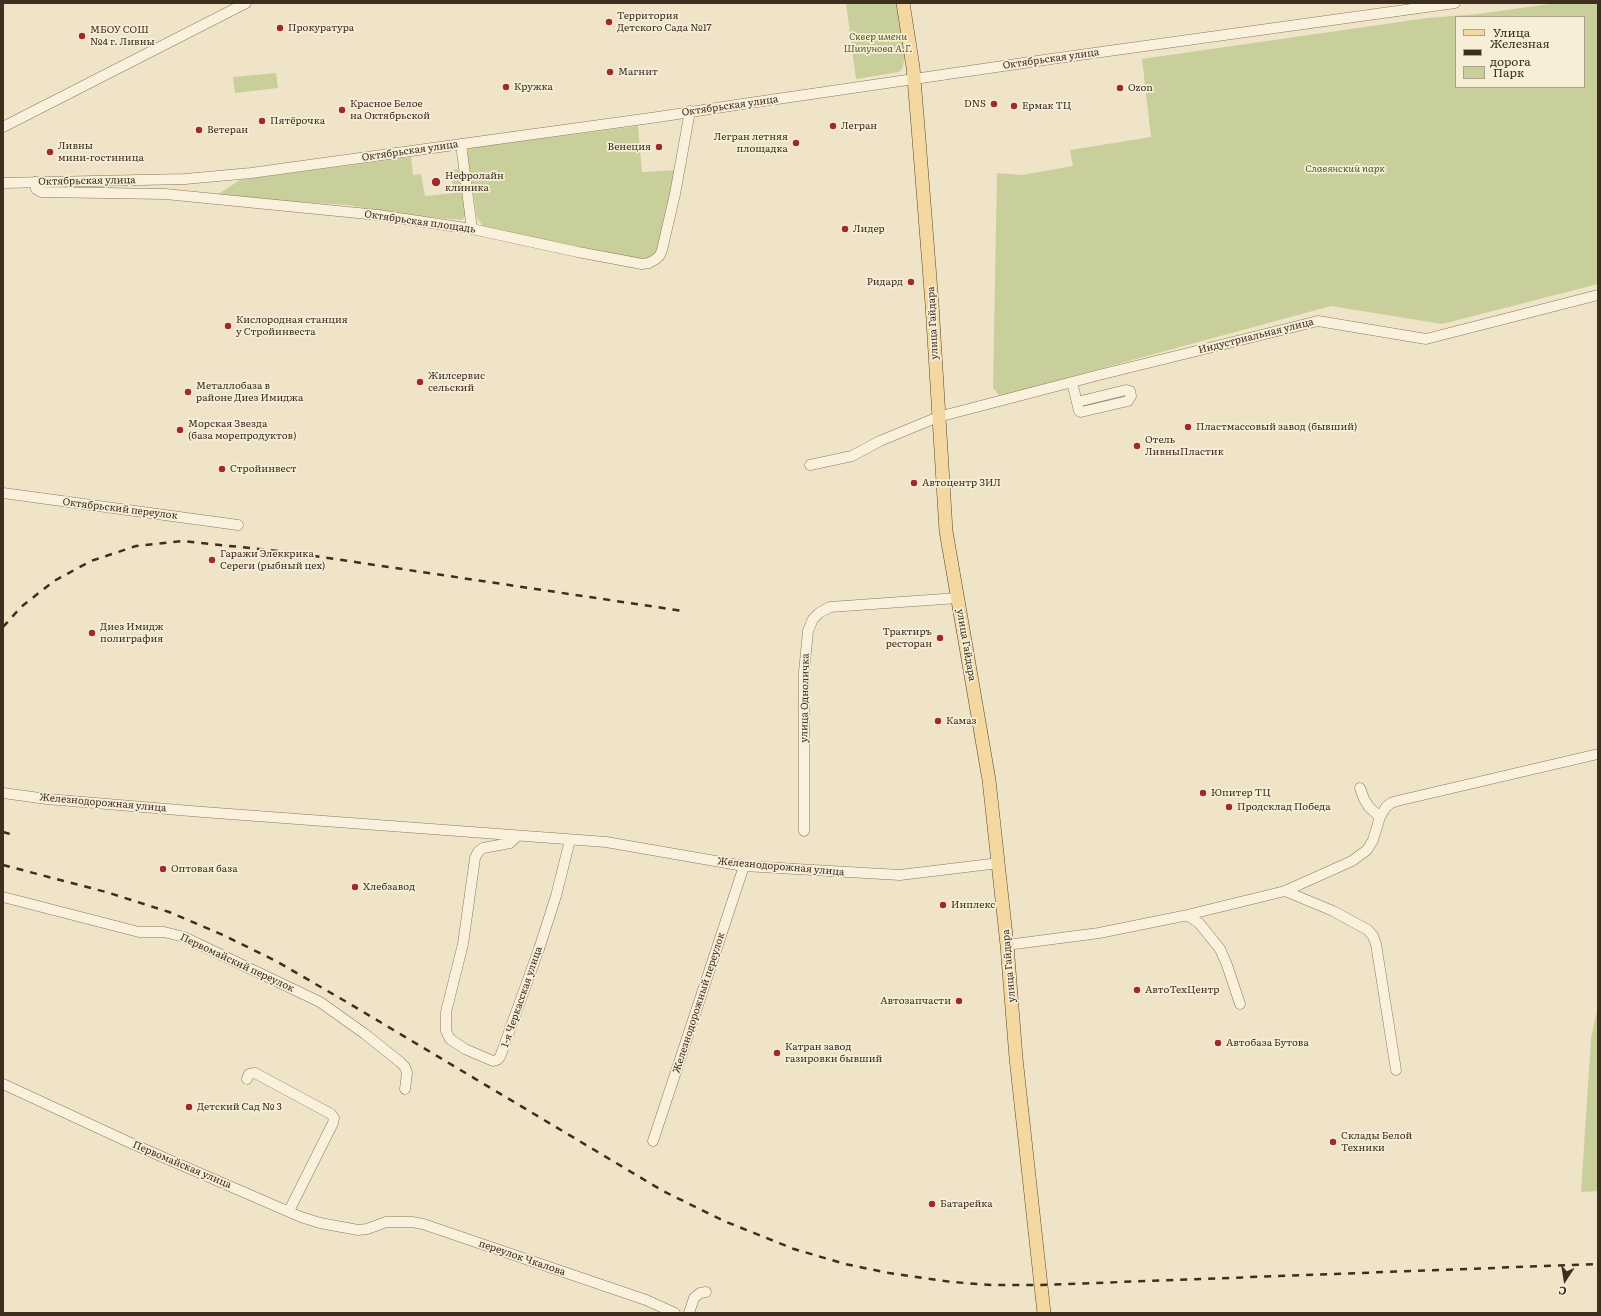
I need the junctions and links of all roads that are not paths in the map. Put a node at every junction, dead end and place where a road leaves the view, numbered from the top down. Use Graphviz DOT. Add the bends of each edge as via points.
graph roads {
  1 [pos="246,3"];
  2 [pos="903,3"];
  3 [pos="1456,3"];
  4 [pos="914,80"];
  5 [pos="690,111"];
  6 [pos="3,126"];
  7 [pos="461,144"];
  8 [pos="35,182"];
  9 [pos="3,183"];
  10 [pos="472,229"];
  11 [pos="1598,295"];
  12 [pos="1072,382"];
  13 [pos="1077,402"];
  14 [pos="938,417"];
  15 [pos="810,465"];
  16 [pos="3,493"];
  17 [pos="238,524"];
  18 [pos="958,598"];
  19 [pos="1598,754"];
  20 [pos="1360,788"];
  21 [pos="3,793"];
  22 [pos="1380,817"];
  23 [pos="804,831"];
  24 [pos="516,837"];
  25 [pos="570,840"];
  26 [pos="999,863"];
  27 [pos="744,866"];
  28 [pos="1285,891"];
  29 [pos="3,897"];
  30 [pos="1183,916"];
  31 [pos="1007,945"];
  32 [pos="1240,1004"];
  33 [pos="1396,1070"];
  34 [pos="247,1079"];
  35 [pos="3,1084"];
  36 [pos="405,1089"];
  37 [pos="653,1141"];
  38 [pos="289,1211"];
  39 [pos="367,1229"];
  40 [pos="706,1292"];
  41 [pos="675,1313"];
  42 [pos="689,1313"];
  43 [pos="1044,1313"];
  1 -- 6 [label="street"];
  2 -- 4 [label="main road, улица Гайдара"];
  3 -- 4 [label="street, Октябрьская улица"];
  4 -- 5 [label="street, Октябрьская улица"];
  4 -- 14 [label="main road, улица Гайдара" via="932,304"];
  5 -- 7 [label="street, Октябрьская улица"];
  5 -- 10 [label="street, Октябрьская площадь" via="675,194 662,250 656,260 642,264"];
  7 -- 8 [label="street, Октябрьская улица" via="251,173 185,179"];
  7 -- 10 [label="street"];
  8 -- 9 [label="street, Октябрьская улица"];
  8 -- 10 [label="street, Октябрьская площадь" via="36,189 41,192 165,194 378,215"];
  11 -- 12 [label="street, Индустриальная улица" via="1426,339 1318,321"];
  12 -- 13 [label="street"];
  12 -- 14 [label="street, Индустриальная улица"];
  14 -- 15 [label="street, Индустриальная улица" via="880,441 852,456"];
  14 -- 18 [label="main road, улица Гайдара" via="946,531"];
  16 -- 17 [label="street, Октябрьский переулок"];
  18 -- 23 [label="street, улица Одноличка" via="830,607 813,619 807,637 804,672"];
  18 -- 26 [label="main road, улица Гайдара" via="989,780"];
  19 -- 22 [label="street" via="1397,801 1386,807"];
  20 -- 22 [label="street" via="1369,807"];
  21 -- 24 [label="street, Железнодорожная улица" via="47,799"];
  22 -- 28 [label="street" via="1367,850 1352,862"];
  24 -- 25 [label="street, Железнодорожная улица"];
  24 -- 25 [label="street, 1-я Черкасская улица" via="510,843 482,848 475,858 463,944 446,1012 446,1031 450,1039 465,1049 493,1061 500,1057 526,986 556,896"];
  25 -- 27 [label="street, Железнодорожная улица" via="606,842"];
  26 -- 27 [label="street, Железнодорожная улица" via="900,875"];
  26 -- 31 [label="main road, улица Гайдара"];
  27 -- 37 [label="street, Железнодорожный переулок"];
  28 -- 30 [label="street"];
  28 -- 33 [label="street" via="1333,911 1368,930 1373,936"];
  29 -- 36 [label="street, Первомайский переулок" via="139,932 174,934 191,940 320,1002 359,1029 405,1067"];
  30 -- 31 [label="street" via="1099,932"];
  30 -- 32 [label="street" via="1195,919 1220,949"];
  31 -- 43 [label="main road, улица Гайдара" via="1016,1058"];
  34 -- 38 [label="street" via="249,1074 258,1074 334,1118"];
  35 -- 38 [label="street, Первомайская улица" via="134,1145"];
  38 -- 39 [label="street, Первомайская улица" via="320,1223 358,1230"];
  39 -- 41 [label="street, переулок Чкалова" via="386,1222 423,1224 646,1300"];
  40 -- 42 [label="street" via="694,1298"];
}
